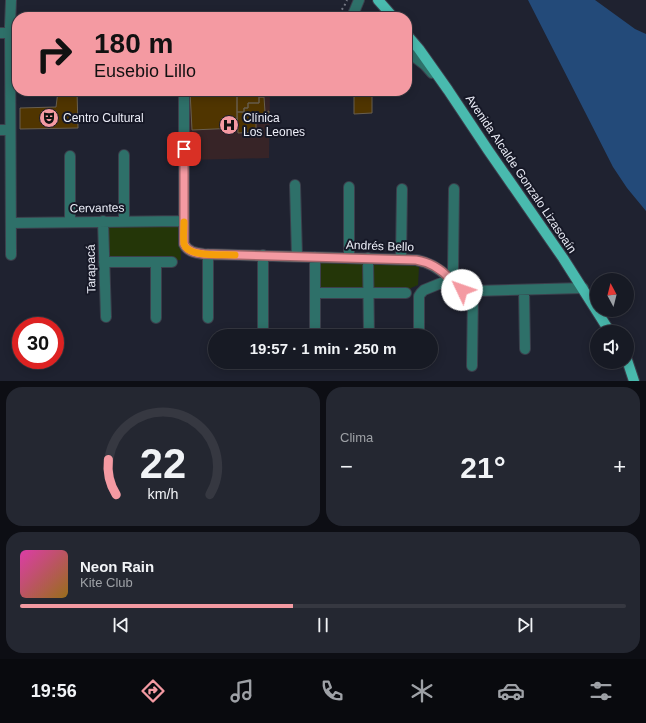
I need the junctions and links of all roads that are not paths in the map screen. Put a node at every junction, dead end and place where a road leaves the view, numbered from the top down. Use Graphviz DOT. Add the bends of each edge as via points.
graph roads {
  1 [pos="11,0"];
  2 [pos="358,0"];
  3 [pos="378,0"];
  4 [pos="354,12"];
  5 [pos="389,12"];
  6 [pos="9,19"];
  7 [pos="9,33"];
  8 [pos="412,41"];
  9 [pos="412,43"];
  10 [pos="419,49"];
  11 [pos="412,55"];
  12 [pos="448,90"];
  13 [pos="184,96"];
  14 [pos="5,130"];
  15 [pos="124,155"];
  16 [pos="70,156"];
  17 [pos="295,185"];
  18 [pos="349,187"];
  19 [pos="402,189"];
  20 [pos="454,189"];
  21 [pos="103,221"];
  22 [pos="124,221"];
  23 [pos="184,221"];
  24 [pos="11,222"];
  25 [pos="70,222"];
  26 [pos="208,254"];
  27 [pos="11,255"];
  28 [pos="262,255"];
  29 [pos="296,256"];
  30 [pos="314,257"];
  31 [pos="349,258"];
  32 [pos="368,258"];
  33 [pos="401,260"];
  34 [pos="104,262"];
  35 [pos="156,262"];
  36 [pos="172,262"];
  37 [pos="451,279"];
  38 [pos="582,288"];
  39 [pos="524,290"];
  40 [pos="473,291"];
  41 [pos="315,292"];
  42 [pos="368,293"];
  43 [pos="406,293"];
  44 [pos="106,317"];
  45 [pos="156,318"];
  46 [pos="208,318"];
  47 [pos="606,325"];
  48 [pos="263,329"];
  49 [pos="315,329"];
  50 [pos="369,329"];
  51 [pos="419,329"];
  52 [pos="525,349"];
  53 [pos="472,366"];
  54 [pos="630,369"];
  55 [pos="634,381"];
  1 -- 6 [label="street"];
  2 -- 4 [label="street"];
  3 -- 5 [label="main road"];
  6 -- 7 [label="street"];
  7 -- 14 [label="street"];
  8 -- 10 [label="main road, Avenida Alcalde Gonzalo Lizasoaín"];
  9 -- 10 [label="street"];
  10 -- 12 [label="main road, Avenida Alcalde Gonzalo Lizasoaín"];
  11 -- 12 [label="street"];
  12 -- 38 [label="main road, Avenida Alcalde Gonzalo Lizasoaín"];
  13 -- 23 [label="street"];
  14 -- 24 [label="street"];
  15 -- 22 [label="street"];
  16 -- 25 [label="street"];
  17 -- 29 [label="street"];
  18 -- 31 [label="street"];
  19 -- 33 [label="street"];
  20 -- 37 [label="street"];
  21 -- 22 [label="street, Cervantes"];
  21 -- 25 [label="street, Cervantes"];
  21 -- 34 [label="street, Tarapacá"];
  22 -- 23 [label="street, Cervantes"];
  23 -- 26 [label="street, Andrés Bello" via="184,244 187,249 198,254"];
  24 -- 25 [label="street, Cervantes"];
  24 -- 27 [label="street"];
  26 -- 28 [label="street, Andrés Bello"];
  26 -- 46 [label="street"];
  28 -- 29 [label="street, Andrés Bello"];
  28 -- 48 [label="street"];
  29 -- 30 [label="street, Andrés Bello"];
  30 -- 31 [label="street, Andrés Bello"];
  30 -- 41 [label="street"];
  31 -- 32 [label="street, Andrés Bello"];
  32 -- 33 [label="street, Andrés Bello"];
  32 -- 42 [label="street"];
  33 -- 37 [label="street, Andrés Bello" via="416,260 430,264"];
  34 -- 35 [label="street"];
  34 -- 44 [label="street, Tarapacá"];
  35 -- 36 [label="street"];
  35 -- 45 [label="street"];
  37 -- 40 [label="street, Andrés Bello" via="462,290"];
  37 -- 51 [label="street" via="421,292"];
  38 -- 39 [label="street, Andrés Bello"];
  38 -- 47 [label="main road, Avenida Alcalde Gonzalo Lizasoaín"];
  39 -- 40 [label="street, Andrés Bello"];
  39 -- 52 [label="street"];
  40 -- 53 [label="street"];
  41 -- 42 [label="street"];
  41 -- 49 [label="street"];
  42 -- 43 [label="street"];
  42 -- 50 [label="street"];
  54 -- 55 [label="main road"];
}
